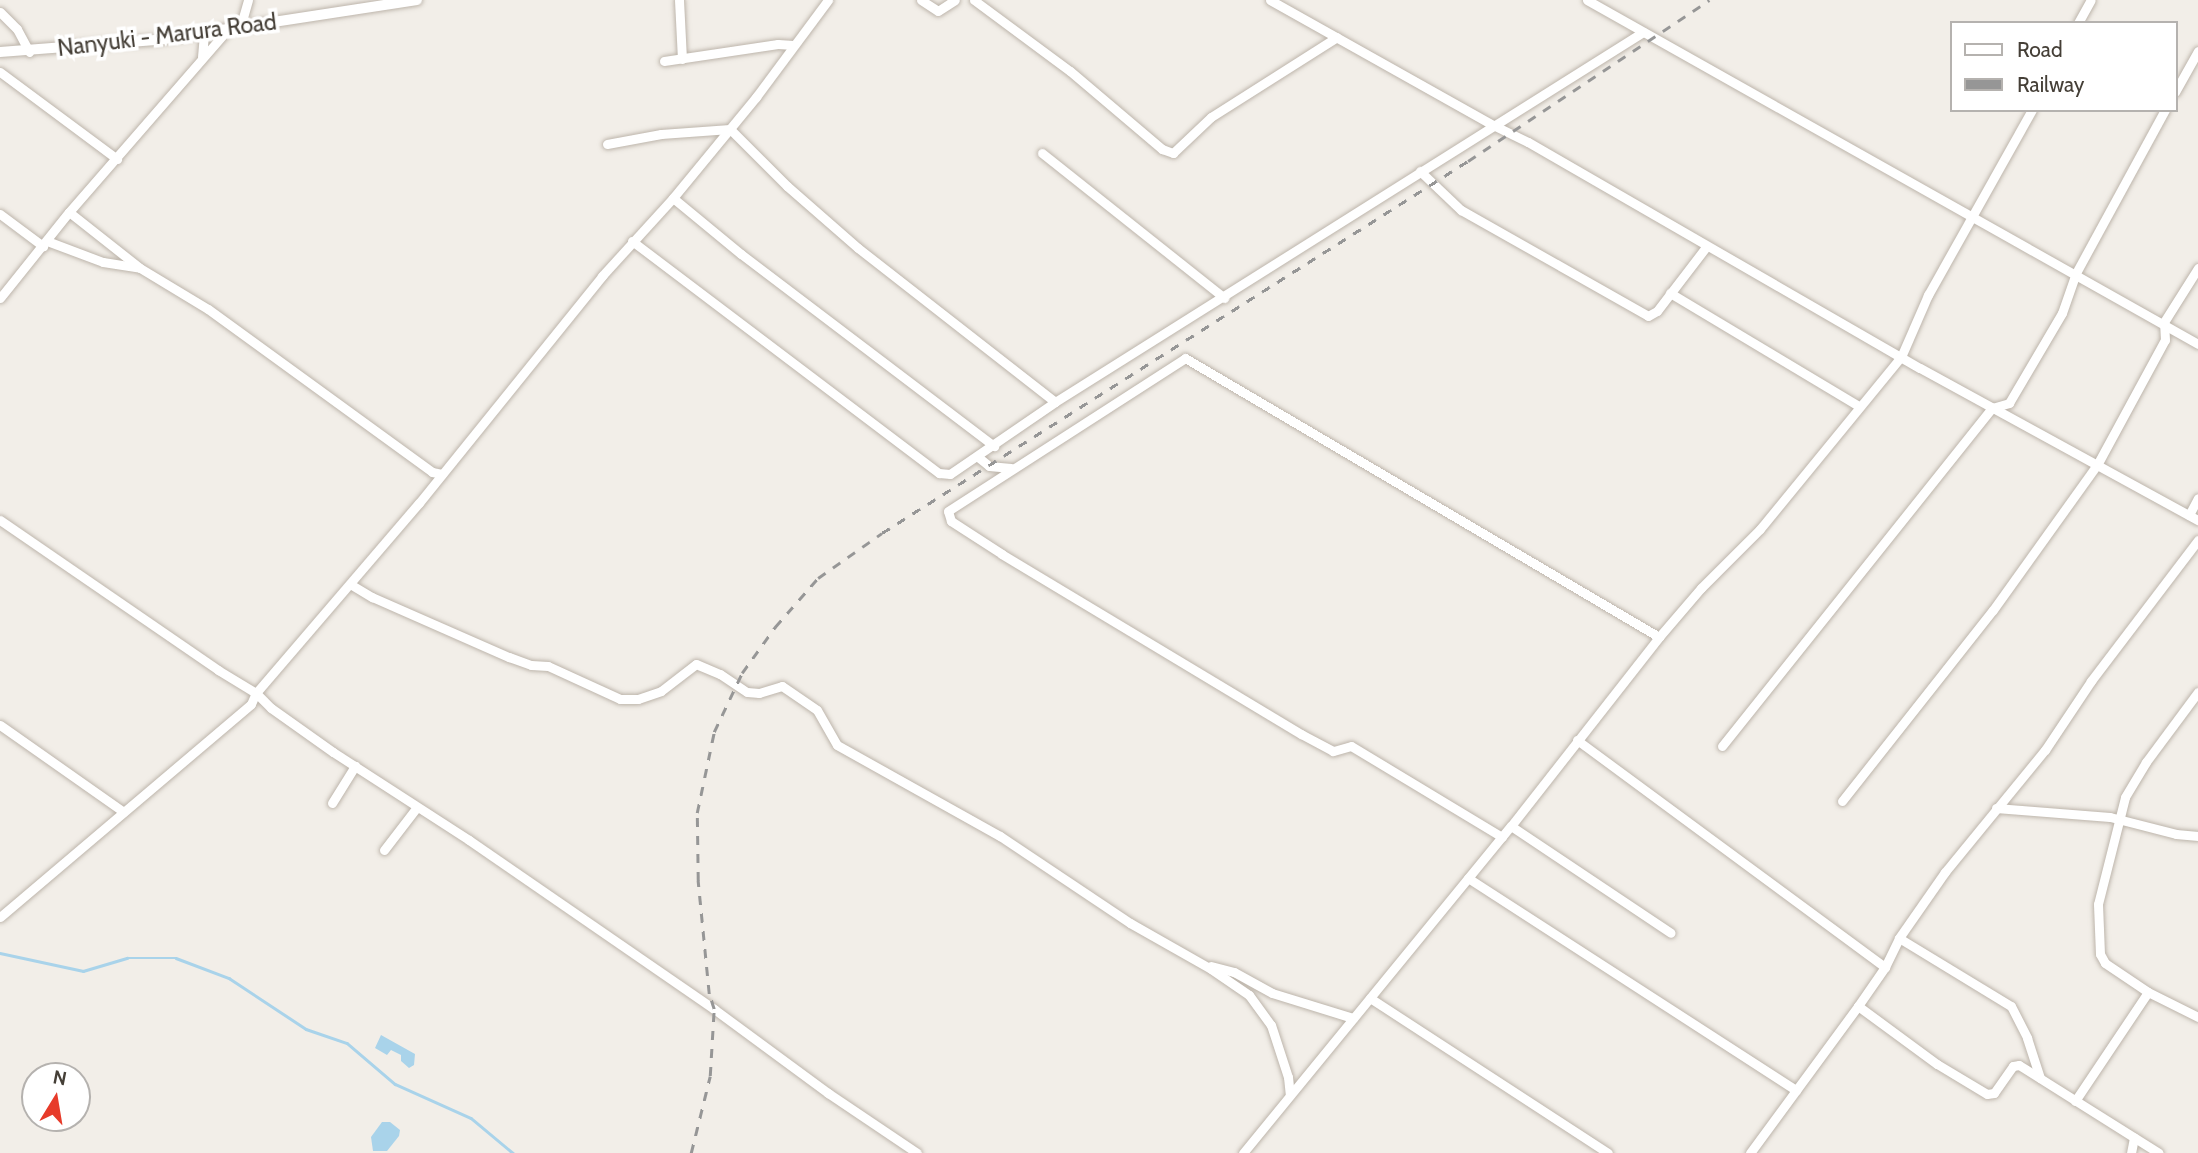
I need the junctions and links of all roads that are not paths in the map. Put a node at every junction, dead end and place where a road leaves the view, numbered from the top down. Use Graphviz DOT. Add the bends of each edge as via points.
graph roads {
  1 [pos="248,0"];
  2 [pos="417,0"];
  3 [pos="679,0"];
  4 [pos="828,0"];
  5 [pos="921,0"];
  6 [pos="955,0"];
  7 [pos="974,0"];
  8 [pos="1270,0"];
  9 [pos="1587,0"];
  10 [pos="2091,0"];
  11 [pos="0,12"];
  12 [pos="2079,21"];
  13 [pos="240,28"];
  14 [pos="228,30"];
  15 [pos="1643,32"];
  16 [pos="204,33"];
  17 [pos="1338,37"];
  18 [pos="793,45"];
  19 [pos="2198,51"];
  20 [pos="0,52"];
  21 [pos="29,52"];
  22 [pos="202,57"];
  23 [pos="682,59"];
  24 [pos="663,61"];
  25 [pos="0,72"];
  26 [pos="2177,88"];
  27 [pos="2031,112"];
  28 [pos="2164,112"];
  29 [pos="1493,125"];
  30 [pos="730,129"];
  31 [pos="607,144"];
  32 [pos="1042,153"];
  33 [pos="117,159"];
  34 [pos="1420,171"];
  35 [pos="673,198"];
  36 [pos="69,212"];
  37 [pos="0,214"];
  38 [pos="1972,215"];
  39 [pos="632,241"];
  40 [pos="45,243"];
  41 [pos="1706,247"];
  42 [pos="140,268"];
  43 [pos="2198,268"];
  44 [pos="2076,273"];
  45 [pos="1670,293"];
  46 [pos="0,298"];
  47 [pos="1224,298"];
  48 [pos="2164,322"];
  49 [pos="2198,344"];
  50 [pos="1901,357"];
  51 [pos="1055,402"];
  52 [pos="1859,406"];
  53 [pos="1992,408"];
  54 [pos="994,446"];
  55 [pos="978,457"];
  56 [pos="2097,465"];
  57 [pos="1014,468"];
  58 [pos="442,474"];
  59 [pos="2198,498"];
  60 [pos="2194,518"];
  61 [pos="0,520"];
  62 [pos="2198,540"];
  63 [pos="350,584"];
  64 [pos="1660,637"];
  65 [pos="2198,692"];
  66 [pos="256,693"];
  67 [pos="0,725"];
  68 [pos="1577,740"];
  69 [pos="1722,746"];
  70 [pos="355,766"];
  71 [pos="1842,801"];
  72 [pos="332,803"];
  73 [pos="417,807"];
  74 [pos="1996,808"];
  75 [pos="124,812"];
  76 [pos="2119,820"];
  77 [pos="1511,826"];
  78 [pos="2198,836"];
  79 [pos="1502,837"];
  80 [pos="384,850"];
  81 [pos="1468,878"];
  82 [pos="0,917"];
  83 [pos="1671,933"];
  84 [pos="1899,938"];
  85 [pos="1199,963"];
  86 [pos="1885,967"];
  87 [pos="2148,992"];
  88 [pos="1370,998"];
  89 [pos="1858,1006"];
  90 [pos="2198,1017"];
  91 [pos="1353,1018"];
  92 [pos="2040,1078"];
  93 [pos="1796,1090"];
  94 [pos="1290,1095"];
  95 [pos="2075,1101"];
  96 [pos="2134,1137"];
  97 [pos="917,1153"];
  98 [pos="1243,1153"];
  99 [pos="1608,1153"];
  100 [pos="1750,1153"];
  101 [pos="2131,1153"];
  102 [pos="2159,1153"];
  1 -- 13 [label="street"];
  2 -- 13 [label="street, Nanyuki - Marura Road"];
  3 -- 23 [label="street"];
  4 -- 18 [label="street"];
  5 -- 6 [label="street" via="938,11"];
  7 -- 17 [label="street" via="1162,149 1173,153 1217,113"];
  8 -- 17 [label="street"];
  9 -- 15 [label="street"];
  10 -- 12 [label="street"];
  11 -- 21 [label="street" via="17,29"];
  13 -- 14 [label="street, Nanyuki - Marura Road"];
  14 -- 16 [label="street, Nanyuki - Marura Road"];
  14 -- 22 [label="street"];
  15 -- 29 [label="street"];
  15 -- 38 [label="street"];
  16 -- 21 [label="street, Nanyuki - Marura Road"];
  16 -- 22 [label="street"];
  17 -- 29 [label="street"];
  18 -- 23 [label="street"];
  18 -- 30 [label="street"];
  19 -- 26 [label="street"];
  20 -- 21 [label="street, Nanyuki - Marura Road"];
  22 -- 33 [label="street"];
  23 -- 24 [label="street"];
  25 -- 33 [label="street"];
  27 -- 38 [label="street"];
  28 -- 44 [label="street"];
  29 -- 34 [label="street"];
  29 -- 41 [label="street"];
  30 -- 31 [label="street"];
  30 -- 35 [label="street"];
  30 -- 51 [label="street" via="858,248"];
  32 -- 47 [label="street"];
  33 -- 36 [label="street"];
  34 -- 45 [label="street" via="1461,210 1641,313 1653,315"];
  34 -- 47 [label="street"];
  35 -- 39 [label="street"];
  35 -- 54 [label="street"];
  36 -- 40 [label="street"];
  36 -- 42 [label="street"];
  37 -- 40 [label="street"];
  38 -- 44 [label="street"];
  38 -- 50 [label="street" via="1928,295"];
  39 -- 55 [label="street" via="939,473 950,474"];
  39 -- 58 [label="street"];
  40 -- 42 [label="street" via="103,262"];
  40 -- 46 [label="street"];
  41 -- 45 [label="street"];
  41 -- 50 [label="street"];
  42 -- 58 [label="street" via="208,309 432,472"];
  43 -- 48 [label="street"];
  44 -- 48 [label="street" via="2126,305"];
  44 -- 53 [label="street" via="2062,313 2010,403"];
  45 -- 52 [label="street"];
  47 -- 51 [label="street"];
  48 -- 49 [label="street"];
  48 -- 56 [label="street" via="2165,340"];
  50 -- 52 [label="street"];
  50 -- 53 [label="street"];
  51 -- 54 [label="street"];
  52 -- 64 [label="street" via="1760,529"];
  53 -- 56 [label="street"];
  53 -- 69 [label="street"];
  54 -- 55 [label="street"];
  55 -- 57 [label="street" via="1002,470"];
  56 -- 60 [label="street"];
  56 -- 71 [label="street" via="1993,610"];
  57 -- 64 [label="street" via="1175,362 1190,359"];
  57 -- 79 [label="street" via="950,507 947,517 1046,582 1301,734 1333,751 1351,746"];
  58 -- 63 [label="street"];
  59 -- 60 [label="street"];
  61 -- 66 [label="street"];
  62 -- 74 [label="street" via="2045,750"];
  63 -- 66 [label="street"];
  63 -- 85 [label="street" via="509,657 548,666 620,699 638,699 660,691 696,664 747,692 782,686 817,710 837,745 992,831"];
  64 -- 68 [label="street"];
  65 -- 76 [label="street" via="2138,774"];
  66 -- 70 [label="street"];
  66 -- 75 [label="street" via="251,704"];
  67 -- 75 [label="street"];
  68 -- 77 [label="street"];
  68 -- 86 [label="street"];
  70 -- 72 [label="street"];
  70 -- 73 [label="street"];
  73 -- 80 [label="street"];
  73 -- 97 [label="street"];
  74 -- 76 [label="street"];
  74 -- 84 [label="street"];
  75 -- 82 [label="street"];
  76 -- 78 [label="street"];
  76 -- 87 [label="street" via="2098,904 2099,954"];
  77 -- 79 [label="street"];
  77 -- 83 [label="street"];
  79 -- 81 [label="street"];
  81 -- 88 [label="street"];
  81 -- 93 [label="street"];
  84 -- 86 [label="street"];
  84 -- 92 [label="street" via="2011,1006"];
  85 -- 91 [label="street" via="1234,972 1272,993"];
  85 -- 94 [label="street" via="1249,995 1262,1009"];
  86 -- 89 [label="street"];
  87 -- 90 [label="street"];
  87 -- 95 [label="street"];
  88 -- 91 [label="street"];
  88 -- 99 [label="street"];
  89 -- 92 [label="street" via="1987,1094 1994,1093 2015,1065"];
  89 -- 93 [label="street"];
  91 -- 94 [label="street"];
  92 -- 95 [label="street"];
  93 -- 100 [label="street"];
  94 -- 98 [label="street"];
  95 -- 96 [label="street"];
  96 -- 101 [label="street"];
  96 -- 102 [label="street"];
}
